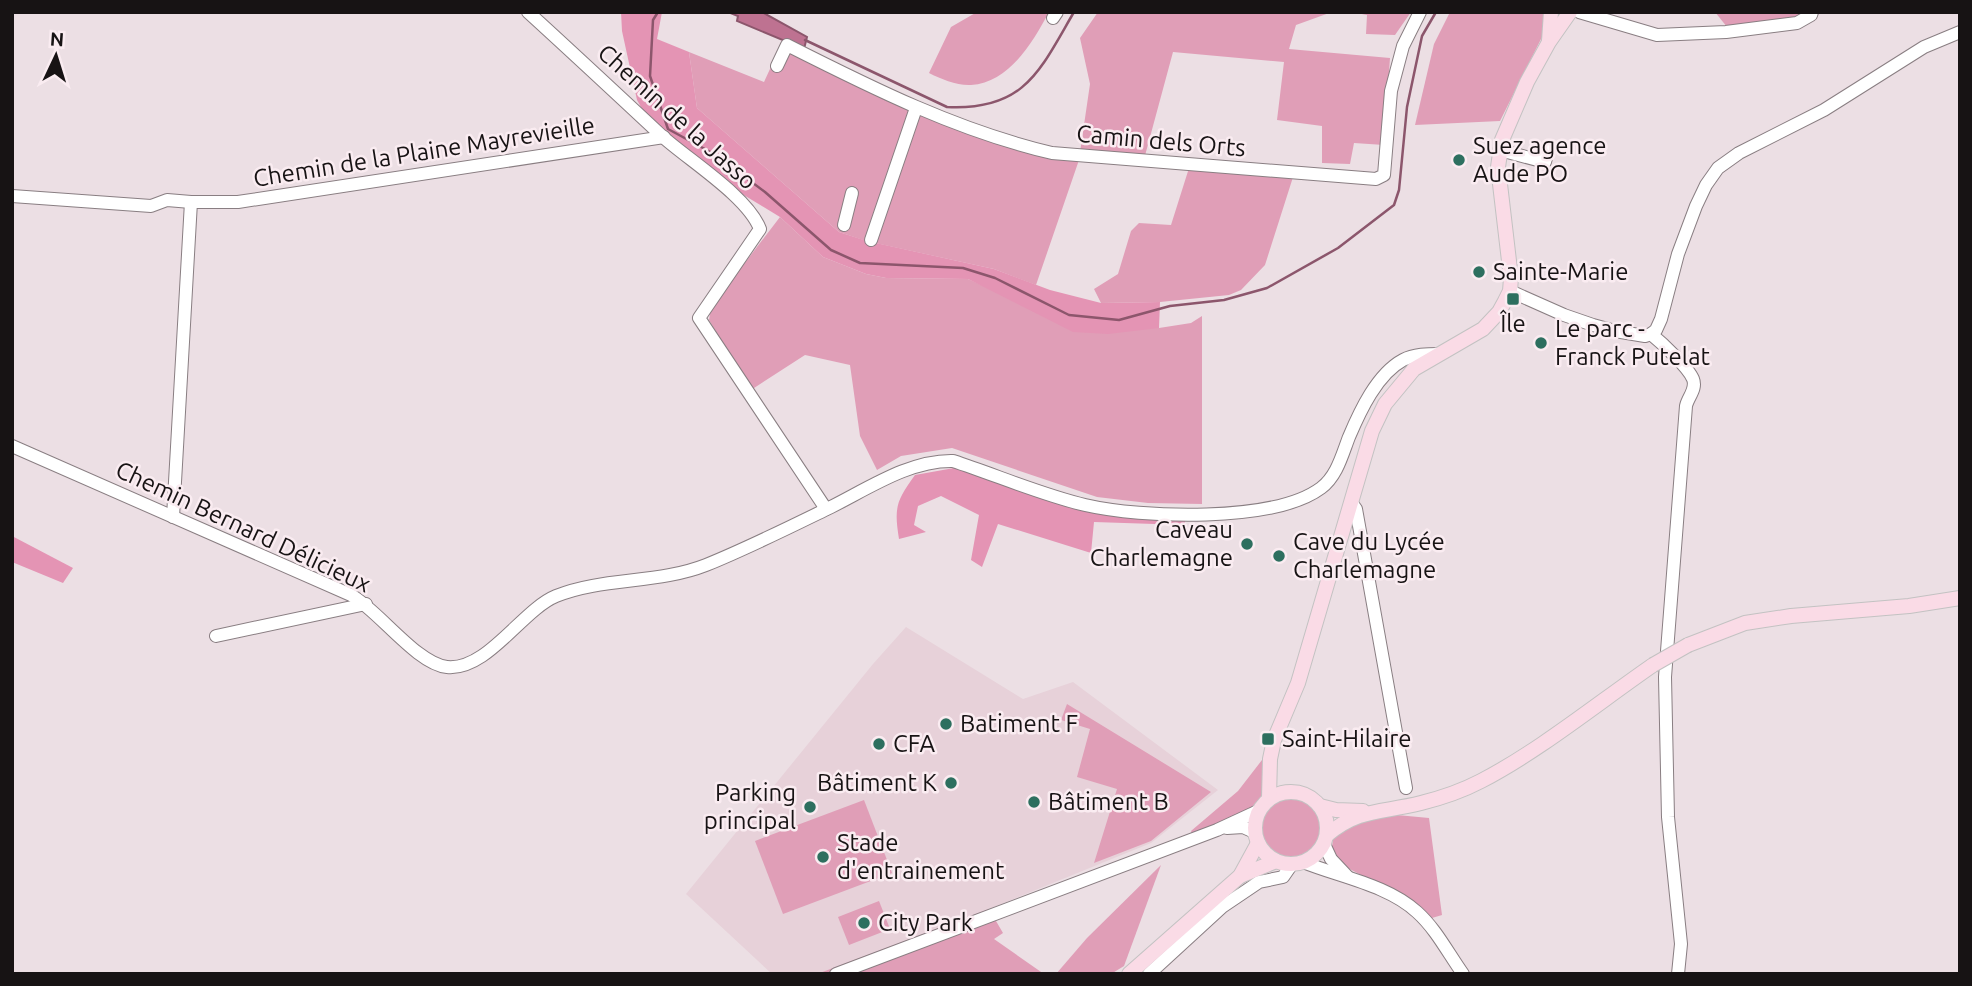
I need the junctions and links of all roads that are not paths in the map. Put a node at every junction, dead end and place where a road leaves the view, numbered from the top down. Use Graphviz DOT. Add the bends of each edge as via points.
graph roads {
  1 [pos="528,12"];
  2 [pos="1420,12"];
  3 [pos="1560,12"];
  4 [pos="1570,12"];
  5 [pos="1579,12"];
  6 [pos="1812,12"];
  7 [pos="1551,19"];
  8 [pos="1960,32"];
  9 [pos="1549,42"];
  10 [pos="777,66"];
  11 [pos="916,108"];
  12 [pos="664,137"];
  13 [pos="1549,146"];
  14 [pos="1500,150"];
  15 [pos="852,193"];
  16 [pos="12,196"];
  17 [pos="191,202"];
  18 [pos="844,225"];
  19 [pos="871,240"];
  20 [pos="1510,290"];
  21 [pos="1651,334"];
  22 [pos="1440,354"];
  23 [pos="12,446"];
  24 [pos="1351,502"];
  25 [pos="826,509"];
  26 [pos="173,517"];
  27 [pos="1960,598"];
  28 [pos="366,604"];
  29 [pos="216,636"];
  30 [pos="1270,759"];
  31 [pos="1406,788"];
  32 [pos="1293,791"];
  33 [pos="1269,798"];
  34 [pos="1320,806"];
  35 [pos="1258,811"];
  36 [pos="1371,811"];
  37 [pos="1217,830"];
  38 [pos="1256,838"];
  39 [pos="1325,839"];
  40 [pos="1276,861"];
  41 [pos="1298,863"];
  42 [pos="1240,876"];
  43 [pos="1349,879"];
  44 [pos="836,974"];
  45 [pos="1129,974"];
  46 [pos="1149,974"];
  47 [pos="1462,974"];
  48 [pos="1678,974"];
  1 -- 12 [label="street, Chemin de la Jasso"];
  2 -- 11 [label="street, Camin dels Orts" via="1403,46 1391,91 1384,175 1376,179 1052,153"];
  3 -- 7 [label="main road"];
  4 -- 9 [label="main road"];
  5 -- 6 [label="street" via="1657,36 1797,23"];
  7 -- 9 [label="main road"];
  8 -- 21 [label="street" via="1924,47 1824,110 1718,168 1696,206 1661,319"];
  9 -- 14 [label="main road" via="1516,104"];
  10 -- 11 [label="street, Camin dels Orts" via="787,45"];
  11 -- 19 [label="street"];
  12 -- 17 [label="street, Chemin de la Plaine Mayrevieille" via="238,202"];
  12 -- 25 [label="street, Chemin de la Jasso" via="756,218 760,229 699,318"];
  13 -- 14 [label="street" via="1545,163"];
  14 -- 20 [label="main road"];
  15 -- 18 [label="street"];
  16 -- 17 [label="street, Chemin de la Plaine Mayrevieille" via="151,206 167,200"];
  17 -- 26 [label="street"];
  20 -- 21 [label="street" via="1593,325"];
  20 -- 22 [label="main road" via="1483,329"];
  21 -- 48 [label="street" via="1693,379 1694,389 1686,406 1665,677 1668,817 1681,944"];
  22 -- 24 [label="main road" via="1414,369 1385,404"];
  22 -- 25 [label="street, Chemin Bernard Délicieux" via="1403,360 1384,376 1356,420 1332,476 1320,489 1286,504 1215,515 1121,511 1085,505 954,461 941,461 909,469"];
  23 -- 26 [label="street, Chemin Bernard Délicieux"];
  24 -- 30 [label="main road" via="1298,683"];
  24 -- 31 [label="street" via="1356,509"];
  25 -- 28 [label="street, Chemin Bernard Délicieux" via="704,566 552,597 495,647 457,667 428,660"];
  26 -- 28 [label="street, Chemin Bernard Délicieux"];
  27 -- 36 [label="main road, bridge" via="1745,623 1688,645 1653,665 1480,782 1419,804"];
  28 -- 29 [label="street"];
  30 -- 32 [label="main road"];
  30 -- 33 [label="main road"];
  32 -- 33 [label="main road"];
  32 -- 34 [label="main road"];
  33 -- 35 [label="main road"];
  34 -- 36 [label="main road"];
  34 -- 39 [label="main road" via="1326,819"];
  35 -- 37 [label="street"];
  35 -- 38 [label="main road"];
  36 -- 39 [label="main road" via="1341,823"];
  37 -- 38 [label="street" via="1235,826"];
  37 -- 44 [label="street"];
  38 -- 40 [label="main road" via="1263,852"];
  38 -- 42 [label="main road"];
  39 -- 41 [label="main road" via="1316,854"];
  39 -- 43 [label="street" via="1335,865"];
  40 -- 41 [label="main road"];
  40 -- 42 [label="main road"];
  41 -- 43 [label="street"];
  41 -- 46 [label="street" via="1283,877 1259,883 1222,907"];
  42 -- 45 [label="main road"];
  43 -- 47 [label="street" via="1415,910"];
}
